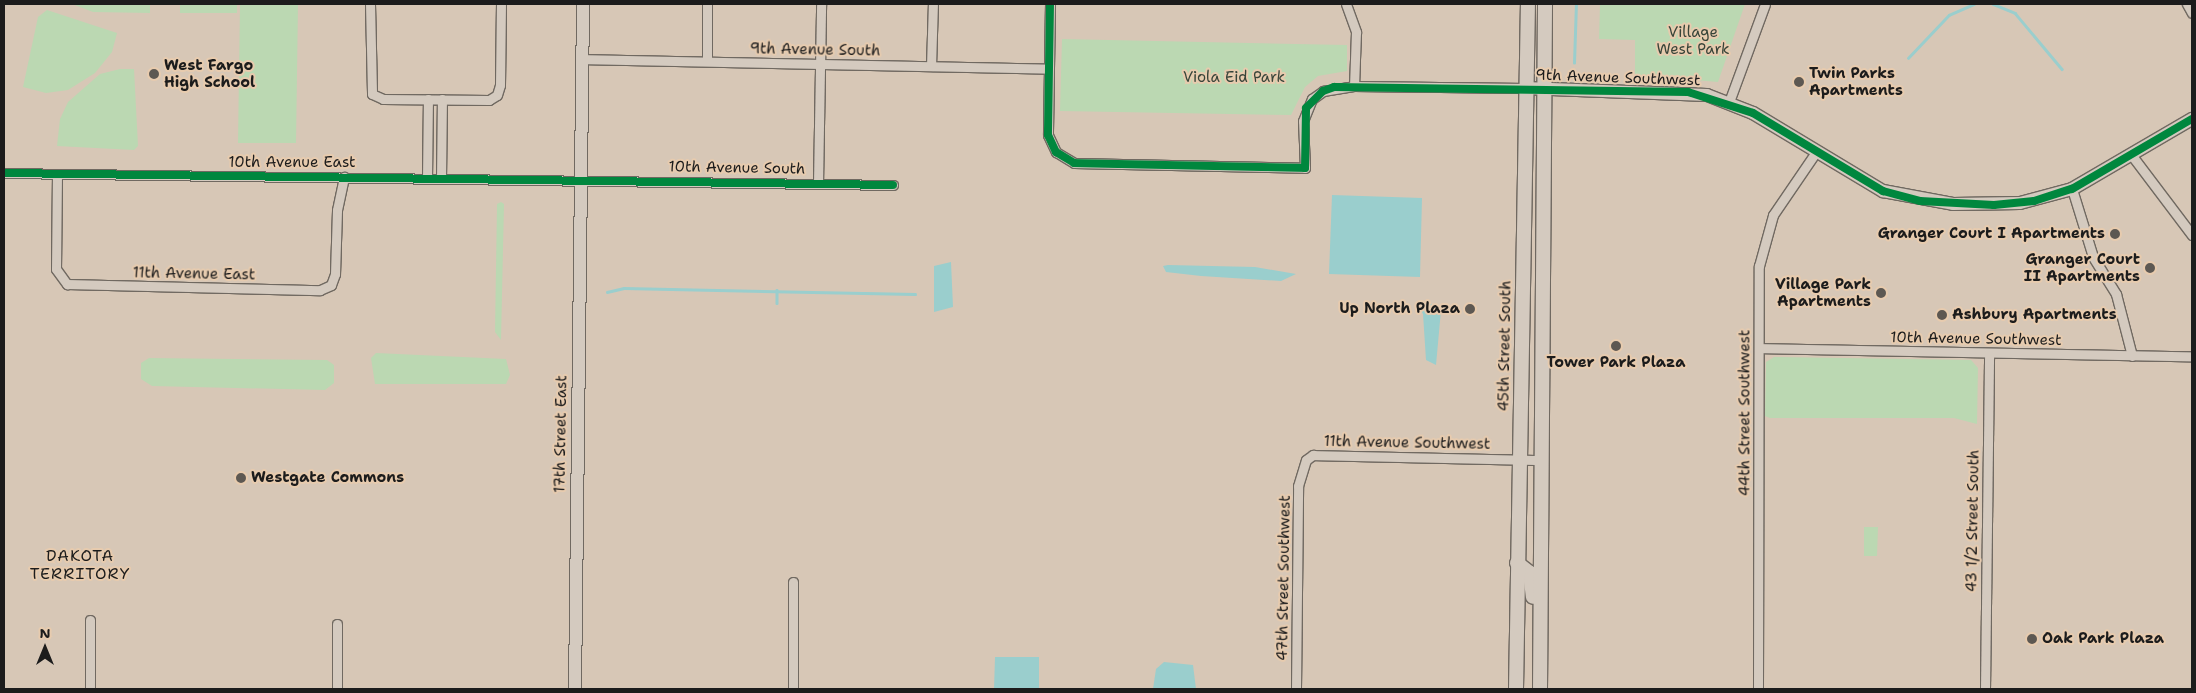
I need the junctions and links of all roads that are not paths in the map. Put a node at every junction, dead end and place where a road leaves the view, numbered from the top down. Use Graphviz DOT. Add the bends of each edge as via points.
graph roads {
  1 [pos="370,4"];
  2 [pos="502,4"];
  3 [pos="583,4"];
  4 [pos="708,4"];
  5 [pos="821,4"];
  6 [pos="933,4"];
  7 [pos="1050,4"];
  8 [pos="1346,4"];
  9 [pos="1528,4"];
  10 [pos="1545,4"];
  11 [pos="1765,4"];
  12 [pos="2187,4"];
  13 [pos="2192,14"];
  14 [pos="582,58"];
  15 [pos="707,61"];
  16 [pos="820,64"];
  17 [pos="931,66"];
  18 [pos="1048,69"];
  19 [pos="1354,86"];
  20 [pos="1525,88"];
  21 [pos="1543,88"];
  22 [pos="428,99"];
  23 [pos="442,99"];
  24 [pos="1729,102"];
  25 [pos="2192,119"];
  26 [pos="1816,152"];
  27 [pos="2133,157"];
  28 [pos="4,173"];
  29 [pos="57,174"];
  30 [pos="1524,175"];
  31 [pos="344,177"];
  32 [pos="428,178"];
  33 [pos="441,178"];
  34 [pos="581,179"];
  35 [pos="818,183"];
  36 [pos="893,185"];
  37 [pos="2072,189"];
  38 [pos="2192,235"];
  39 [pos="1522,273"];
  40 [pos="1542,274"];
  41 [pos="1759,348"];
  42 [pos="1989,354"];
  43 [pos="2132,356"];
  44 [pos="2192,356"];
  45 [pos="1542,372"];
  46 [pos="1519,459"];
  47 [pos="1542,460"];
  48 [pos="1301,468"];
  49 [pos="1518,503"];
  50 [pos="1517,563"];
  51 [pos="1542,564"];
  52 [pos="793,582"];
  53 [pos="90,620"];
  54 [pos="337,624"];
  55 [pos="1540,664"];
  56 [pos="90,689"];
  57 [pos="337,689"];
  58 [pos="575,689"];
  59 [pos="793,689"];
  60 [pos="1296,689"];
  61 [pos="1516,689"];
  62 [pos="1540,689"];
  63 [pos="1758,689"];
  64 [pos="1985,689"];
  1 -- 22 [label="street" via="372,94 383,99"];
  2 -- 23 [label="street" via="498,95 488,100"];
  3 -- 14 [label="street, 17th Street East"];
  4 -- 15 [label="street"];
  5 -- 16 [label="street"];
  6 -- 17 [label="street"];
  7 -- 18 [label="street"];
  8 -- 19 [label="street" via="1356,32"];
  9 -- 20 [label="main road, 45th Street South"];
  10 -- 21 [label="main road"];
  11 -- 24 [label="street"];
  12 -- 13 [label="street"];
  14 -- 15 [label="street, 9th Avenue South"];
  14 -- 34 [label="street, 17th Street East"];
  15 -- 16 [label="street, 9th Avenue South"];
  16 -- 17 [label="street, 9th Avenue South"];
  16 -- 35 [label="street"];
  17 -- 18 [label="street, 9th Avenue South"];
  18 -- 19 [label="street" via="1048,135 1056,152 1082,163 1304,168 1306,108 1323,90"];
  19 -- 20 [label="street, 9th Avenue Southwest"];
  20 -- 21 [label="street, 9th Avenue Southwest"];
  20 -- 30 [label="main road, 45th Street South"];
  21 -- 24 [label="street, 9th Avenue Southwest" via="1688,92"];
  21 -- 40 [label="main road"];
  22 -- 23 [label="street"];
  22 -- 32 [label="street"];
  23 -- 33 [label="street"];
  24 -- 26 [label="street, 9th Avenue Southwest"];
  25 -- 27 [label="street, 9th Avenue Southwest"];
  26 -- 37 [label="street, 9th Avenue Southwest" via="1883,190 1920,200 1994,205"];
  26 -- 41 [label="street, 44th Street Southwest" via="1773,215 1764,240 1759,266"];
  27 -- 37 [label="street, 9th Avenue Southwest"];
  27 -- 38 [label="street"];
  28 -- 29 [label="street, 10th Avenue East"];
  29 -- 31 [label="street, 10th Avenue East"];
  29 -- 31 [label="street, 11th Avenue East" via="56,269 61,281 76,286 328,287 335,274 337,210"];
  30 -- 39 [label="main road, 45th Street South"];
  30 -- 40 [label="main road" via="1528,256 1534,270"];
  31 -- 32 [label="street, 10th Avenue East"];
  32 -- 33 [label="street, 10th Avenue East"];
  33 -- 34 [label="street, 10th Avenue East"];
  34 -- 35 [label="street, 10th Avenue South"];
  34 -- 58 [label="street, 17th Street East"];
  35 -- 36 [label="street, 10th Avenue South"];
  37 -- 43 [label="street" via="2093,257 2116,294"];
  39 -- 45 [label="main road" via="1534,284 1536,351"];
  39 -- 46 [label="main road, 45th Street South"];
  40 -- 45 [label="main road"];
  41 -- 42 [label="street, 10th Avenue Southwest"];
  41 -- 63 [label="street, 44th Street Southwest"];
  42 -- 43 [label="street, 10th Avenue Southwest"];
  42 -- 64 [label="street, 43 1/2 Street South"];
  43 -- 44 [label="street, 10th Avenue Southwest"];
  45 -- 47 [label="main road"];
  46 -- 47 [label="street, 11th Avenue Southwest"];
  46 -- 48 [label="street, 11th Avenue Southwest" via="1313,455"];
  46 -- 49 [label="main road, 45th Street South"];
  47 -- 51 [label="main road"];
  48 -- 60 [label="street, 47th Street Southwest"];
  49 -- 50 [label="main road, 45th Street South"];
  49 -- 51 [label="main road" via="1526,558"];
  50 -- 55 [label="main road" via="1527,567 1532,582"];
  50 -- 61 [label="main road, 45th Street South"];
  51 -- 55 [label="main road"];
  52 -- 59 [label="street"];
  53 -- 56 [label="street"];
  54 -- 57 [label="street"];
  55 -- 62 [label="main road"];
}
